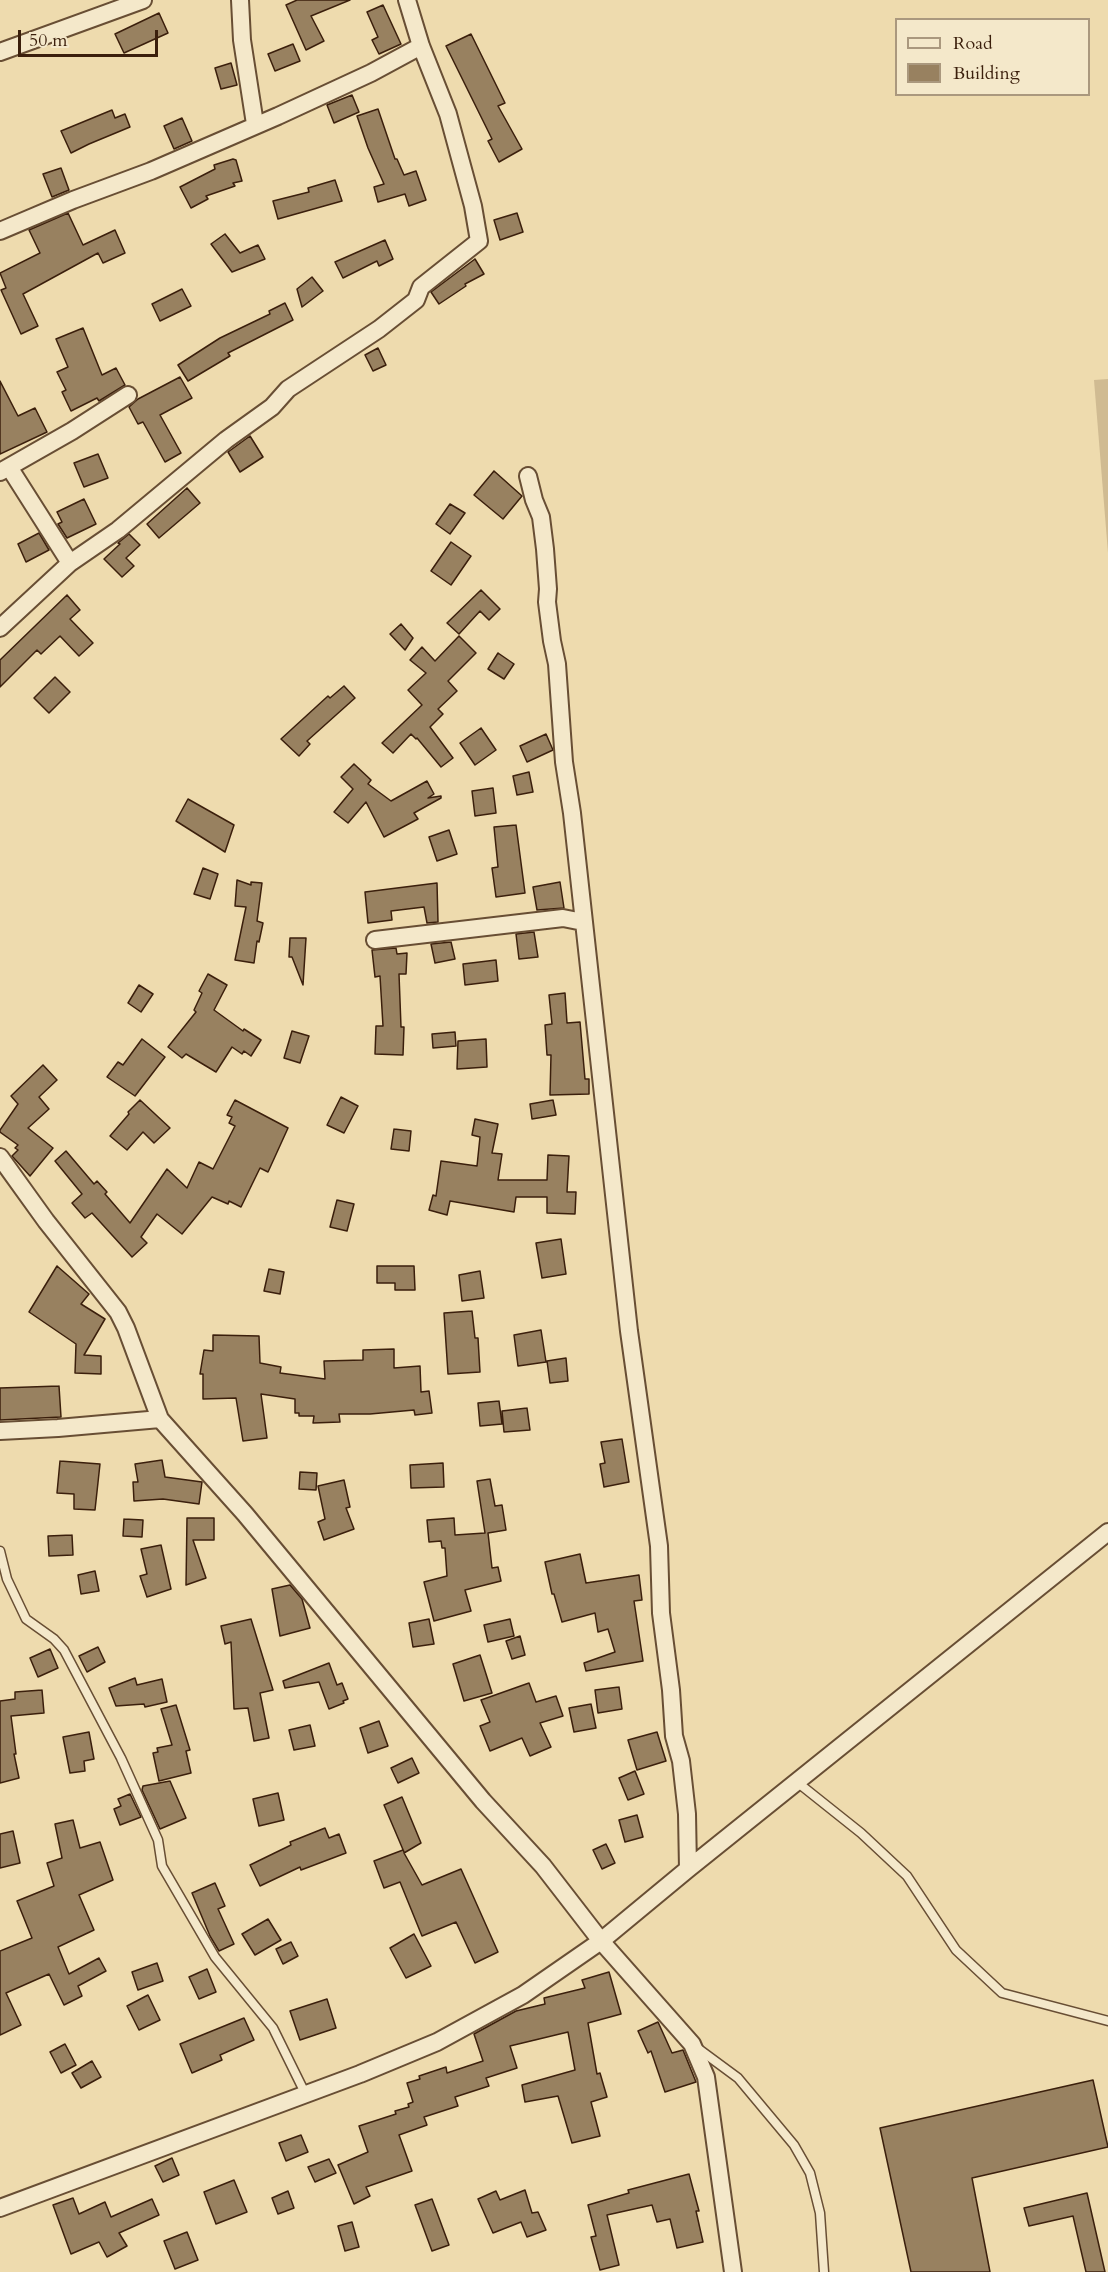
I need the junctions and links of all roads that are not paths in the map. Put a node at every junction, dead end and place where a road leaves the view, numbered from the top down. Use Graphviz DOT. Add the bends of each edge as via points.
graph roads {
  1 [pos="143,0"];
  2 [pos="240,0"];
  3 [pos="407,0"];
  4 [pos="421,46"];
  5 [pos="0,52"];
  6 [pos="255,124"];
  7 [pos="0,231"];
  8 [pos="128,395"];
  9 [pos="4,469"];
  10 [pos="528,476"];
  11 [pos="70,563"];
  12 [pos="0,628"];
  13 [pos="583,922"];
  14 [pos="375,940"];
  15 [pos="0,1158"];
  16 [pos="160,1419"];
  17 [pos="0,1431"];
  18 [pos="1108,1532"];
  19 [pos="0,1551"];
  20 [pos="797,1782"];
  21 [pos="688,1869"];
  22 [pos="602,1941"];
  23 [pos="1108,2021"];
  24 [pos="692,2044"];
  25 [pos="306,2096"];
  26 [pos="0,2208"];
  27 [pos="733,2272"];
  28 [pos="824,2272"];
  1 -- 5 [label="street"];
  2 -- 6 [label="street"];
  3 -- 4 [label="street"];
  4 -- 6 [label="street" via="371,73"];
  4 -- 11 [label="street" via="448,114 478,241 421,287 416,300 288,389 272,407 118,530"];
  6 -- 7 [label="street" via="151,171"];
  8 -- 9 [label="street"];
  9 -- 11 [label="street"];
  10 -- 13 [label="street" via="541,517 545,549 547,602 557,664"];
  11 -- 12 [label="street"];
  13 -- 14 [label="street" via="563,918"];
  13 -- 21 [label="street" via="629,1331 659,1546 661,1613 687,1814"];
  15 -- 16 [label="street" via="118,1312"];
  16 -- 17 [label="street"];
  16 -- 22 [label="street" via="245,1514"];
  18 -- 20 [label="street"];
  19 -- 25 [label="lane" via="7,1579 26,1619 64,1650 121,1758 159,1840 162,1866 215,1957 273,2028"];
  20 -- 21 [label="street"];
  20 -- 23 [label="lane" via="907,1876 956,1950 1002,1993"];
  21 -- 22 [label="street"];
  22 -- 24 [label="street"];
  22 -- 25 [label="street" via="523,1995 437,2042"];
  24 -- 27 [label="street" via="706,2078"];
  24 -- 28 [label="lane" via="738,2078 794,2145 810,2173 820,2213"];
  25 -- 26 [label="street"];
}
